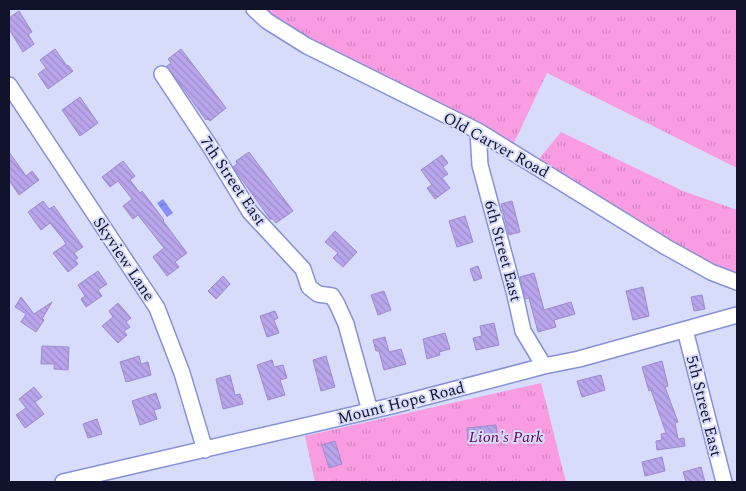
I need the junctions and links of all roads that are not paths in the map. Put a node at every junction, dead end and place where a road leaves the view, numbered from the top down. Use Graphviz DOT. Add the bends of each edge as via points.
graph roads {
  1 [pos="254,9"];
  2 [pos="162,74"];
  3 [pos="9,84"];
  4 [pos="478,131"];
  5 [pos="737,282"];
  6 [pos="737,315"];
  7 [pos="685,330"];
  8 [pos="544,366"];
  9 [pos="370,411"];
  10 [pos="205,450"];
  11 [pos="63,482"];
  12 [pos="724,482"];
  1 -- 4 [label="street, Old Carver Road" via="267,22 307,46"];
  2 -- 9 [label="street, 7th Street East" via="250,212 304,269 309,287 318,294 332,296 337,304 346,324"];
  3 -- 10 [label="street, Skyview Lane" via="157,308 182,373"];
  4 -- 5 [label="street, Old Carver Road" via="666,247 711,272"];
  4 -- 8 [label="street, 6th Street East" via="480,165 523,331"];
  6 -- 7 [label="street, Mount Hope Road"];
  7 -- 8 [label="street, Mount Hope Road"];
  7 -- 12 [label="street, 5th Street East"];
  8 -- 9 [label="street, Mount Hope Road"];
  9 -- 10 [label="street, Mount Hope Road"];
  10 -- 11 [label="street, Mount Hope Road"];
}
